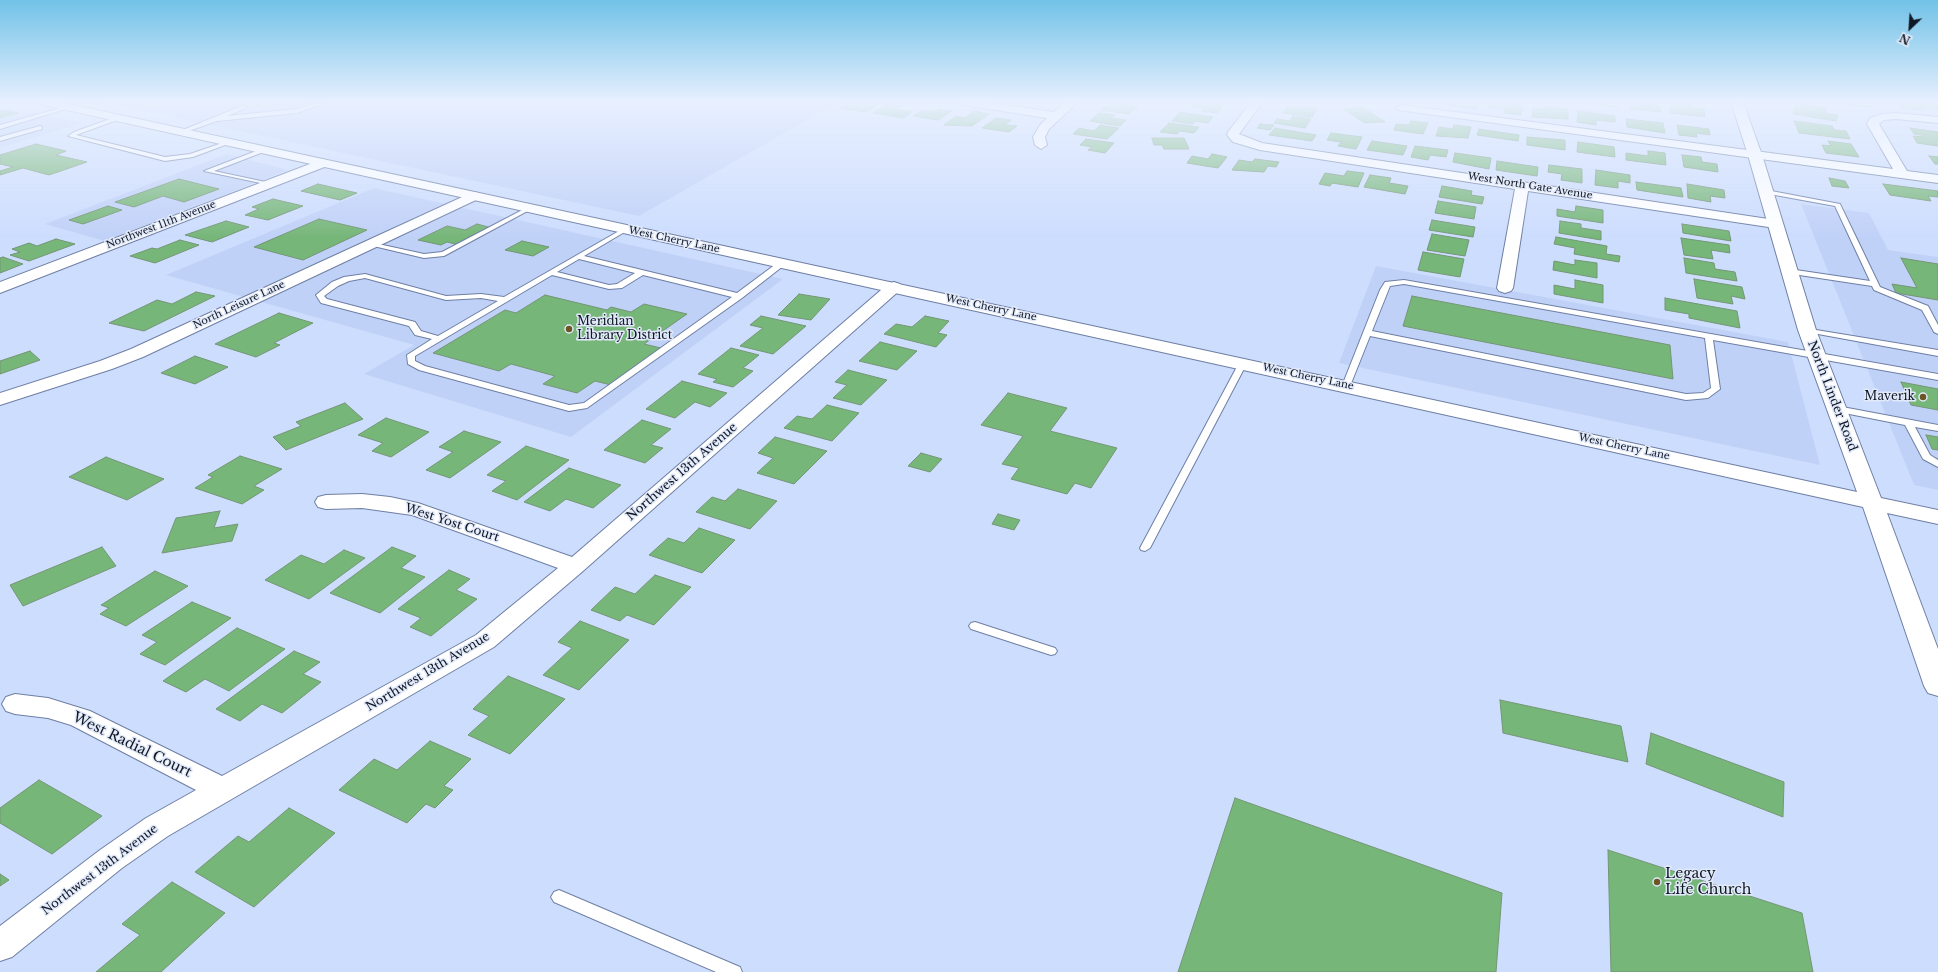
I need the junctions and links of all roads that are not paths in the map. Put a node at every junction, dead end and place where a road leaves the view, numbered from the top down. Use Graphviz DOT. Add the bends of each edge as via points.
graph roads {
  1 [pos="117,147"];
  2 [pos="215,147"];
  3 [pos="253,147"];
  4 [pos="1269,147"];
  5 [pos="1698,147"];
  6 [pos="1752,147"];
  7 [pos="1887,147"];
  8 [pos="264,150"];
  9 [pos="1755,155"];
  10 [pos="323,163"];
  11 [pos="1902,174"];
  12 [pos="1938,179"];
  13 [pos="268,184"];
  14 [pos="1522,185"];
  15 [pos="1766,192"];
  16 [pos="473,196"];
  17 [pos="530,208"];
  18 [pos="1775,224"];
  19 [pos="626,229"];
  20 [pos="369,244"];
  21 [pos="578,257"];
  22 [pos="783,263"];
  23 [pos="1789,271"];
  24 [pos="642,272"];
  25 [pos="551,273"];
  26 [pos="1874,284"];
  27 [pos="894,287"];
  28 [pos="0,288"];
  29 [pos="1505,288"];
  30 [pos="739,296"];
  31 [pos="506,300"];
  32 [pos="1807,330"];
  33 [pos="1937,330"];
  34 [pos="1367,332"];
  35 [pos="1709,337"];
  36 [pos="440,339"];
  37 [pos="1938,353"];
  38 [pos="1816,356"];
  39 [pos="1242,363"];
  40 [pos="1938,377"];
  41 [pos="1346,386"];
  42 [pos="0,399"];
  43 [pos="1837,409"];
  44 [pos="1909,422"];
  45 [pos="1938,428"];
  46 [pos="1938,464"];
  47 [pos="326,502"];
  48 [pos="1872,502"];
  49 [pos="1938,516"];
  50 [pos="1145,548"];
  51 [pos="574,566"];
  52 [pos="975,626"];
  53 [pos="1051,651"];
  54 [pos="1938,686"];
  55 [pos="15,704"];
  56 [pos="222,790"];
  57 [pos="559,897"];
  58 [pos="0,946"];
  59 [pos="734,972"];
  1 -- 2 [label="lane" via="165,159 191,156"];
  3 -- 8 [label="main road, West Cherry Lane"];
  4 -- 14 [label="street, West North Gate Avenue"];
  5 -- 9 [label="street"];
  6 -- 9 [label="main road, North Linder Road"];
  7 -- 11 [label="street"];
  8 -- 10 [label="main road, West Cherry Lane"];
  8 -- 13 [label="lane" via="207,171"];
  9 -- 11 [label="street"];
  9 -- 15 [label="main road, North Linder Road"];
  10 -- 13 [label="street, Northwest 11th Avenue"];
  10 -- 16 [label="main road, West Cherry Lane"];
  11 -- 12 [label="street"];
  13 -- 28 [label="street, Northwest 11th Avenue"];
  14 -- 18 [label="street, West North Gate Avenue"];
  14 -- 29 [label="street"];
  15 -- 18 [label="main road, North Linder Road"];
  15 -- 26 [label="lane" via="1838,205"];
  16 -- 17 [label="main road, West Cherry Lane"];
  16 -- 20 [label="street, North Leisure Lane"];
  17 -- 19 [label="main road, West Cherry Lane"];
  17 -- 20 [label="lane" via="444,254 424,256"];
  18 -- 23 [label="main road, North Linder Road"];
  19 -- 21 [label="lane"];
  19 -- 22 [label="main road, West Cherry Lane"];
  20 -- 42 [label="street, North Leisure Lane" via="122,359"];
  21 -- 24 [label="lane"];
  21 -- 25 [label="lane"];
  22 -- 27 [label="main road, West Cherry Lane"];
  22 -- 30 [label="lane"];
  23 -- 26 [label="lane"];
  23 -- 32 [label="main road, North Linder Road"];
  24 -- 25 [label="lane" via="619,286 609,287"];
  24 -- 30 [label="lane"];
  25 -- 31 [label="lane"];
  26 -- 33 [label="lane" via="1877,288 1925,308"];
  27 -- 39 [label="main road, West Cherry Lane"];
  27 -- 51 [label="street, Northwest 13th Avenue"];
  30 -- 36 [label="lane" via="592,402 569,408 422,368 411,362 411,355"];
  31 -- 36 [label="lane"];
  31 -- 36 [label="lane" via="481,296 446,298 365,276 335,284 320,295 324,301 412,324 418,333"];
  32 -- 37 [label="lane"];
  32 -- 38 [label="main road, North Linder Road"];
  34 -- 35 [label="lane" via="1388,284 1404,282"];
  34 -- 35 [label="lane" via="1686,397 1706,396 1716,389"];
  34 -- 41 [label="lane"];
  35 -- 38 [label="lane"];
  38 -- 40 [label="lane"];
  38 -- 43 [label="main road, North Linder Road"];
  39 -- 41 [label="main road, West Cherry Lane"];
  39 -- 50 [label="lane"];
  41 -- 48 [label="main road, West Cherry Lane"];
  43 -- 44 [label="lane"];
  43 -- 48 [label="main road, North Linder Road"];
  44 -- 45 [label="lane"];
  44 -- 46 [label="lane" via="1926,457"];
  47 -- 51 [label="street, West Yost Court" via="362,501 418,510"];
  48 -- 49 [label="main road, West Cherry Lane"];
  48 -- 54 [label="main road, North Linder Road"];
  51 -- 56 [label="street, Northwest 13th Avenue" via="485,641"];
  52 -- 53 [label="lane"];
  55 -- 56 [label="street, West Radial Court" via="48,708 80,718"];
  56 -- 58 [label="street, Northwest 13th Avenue" via="157,827"];
  57 -- 59 [label="lane"];
}
